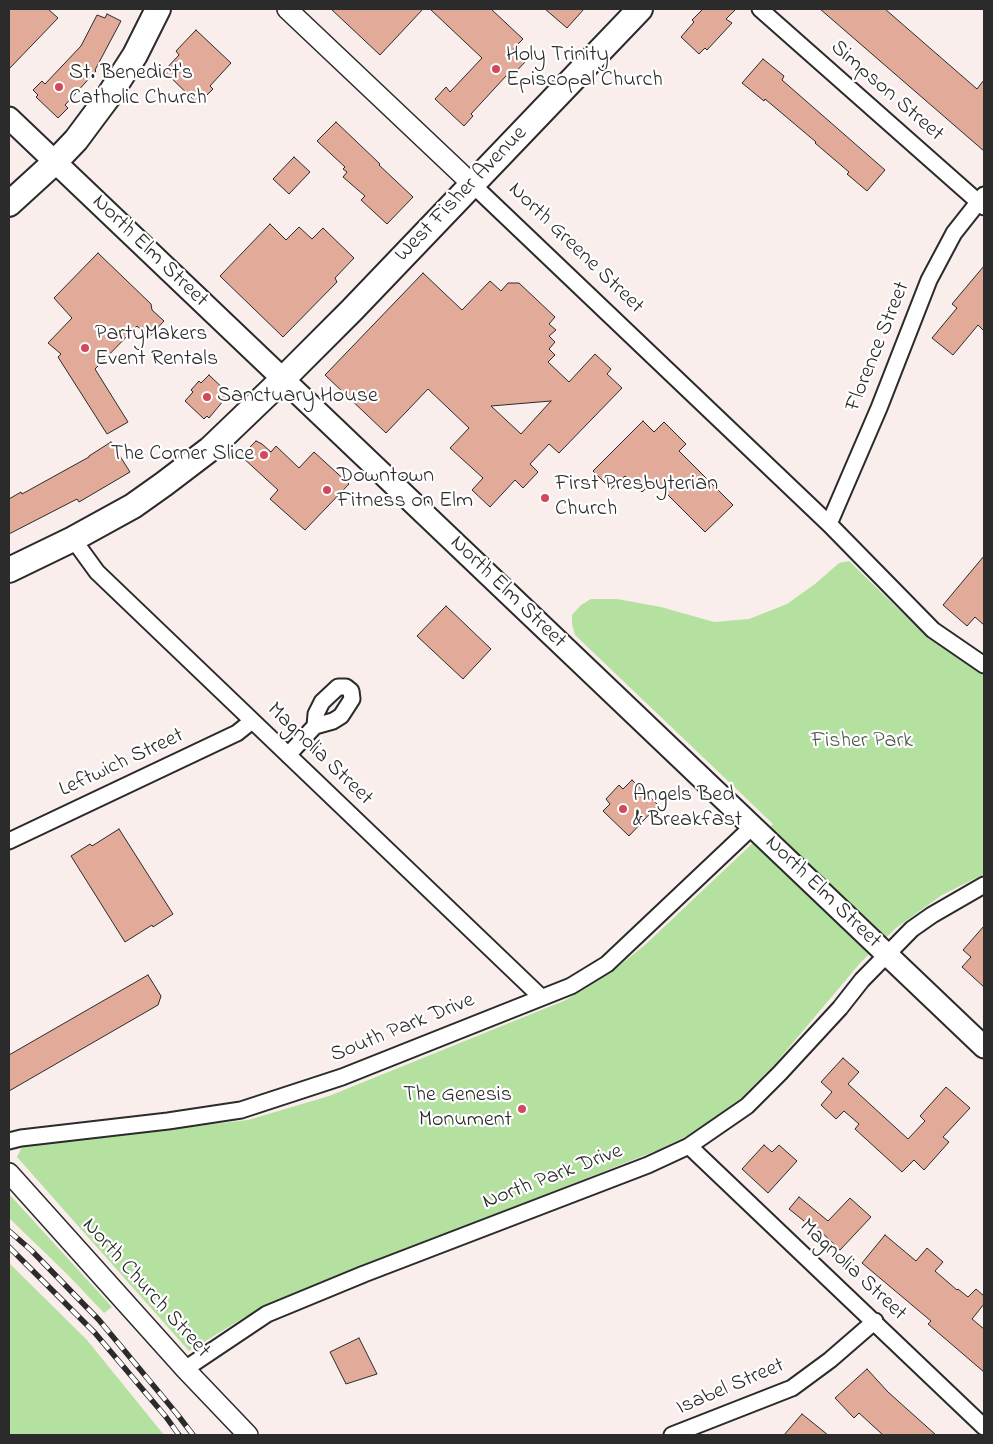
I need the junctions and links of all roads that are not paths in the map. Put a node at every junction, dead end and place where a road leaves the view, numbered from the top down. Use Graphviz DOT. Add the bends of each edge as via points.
graph roads {
  1 [pos="158,9"];
  2 [pos="287,9"];
  3 [pos="640,9"];
  4 [pos="760,9"];
  5 [pos="9,118"];
  6 [pos="55,162"];
  7 [pos="472,184"];
  8 [pos="982,201"];
  9 [pos="9,204"];
  10 [pos="283,379"];
  11 [pos="829,524"];
  12 [pos="74,539"];
  13 [pos="9,570"];
  14 [pos="984,665"];
  15 [pos="252,721"];
  16 [pos="315,726"];
  17 [pos="288,755"];
  18 [pos="752,827"];
  19 [pos="9,841"];
  20 [pos="984,885"];
  21 [pos="887,955"];
  22 [pos="541,997"];
  23 [pos="984,1048"];
  24 [pos="9,1141"];
  25 [pos="689,1146"];
  26 [pos="9,1173"];
  27 [pos="875,1321"];
  28 [pos="185,1369"];
  29 [pos="984,1427"];
  30 [pos="248,1435"];
  31 [pos="672,1435"];
  1 -- 6 [label="main road" via="108,97"];
  2 -- 7 [label="street, North Greene Street"];
  3 -- 7 [label="main road, West Fisher Avenue"];
  4 -- 8 [label="street, Simpson Street"];
  5 -- 6 [label="main road, North Elm Street"];
  6 -- 9 [label="main road"];
  6 -- 10 [label="main road, North Elm Street"];
  7 -- 10 [label="main road, West Fisher Avenue"];
  7 -- 11 [label="street, North Greene Street"];
  8 -- 11 [label="street, Florence Street" via="954,233 928,280 879,408"];
  10 -- 12 [label="main road, West Fisher Avenue" via="189,466 133,506"];
  10 -- 18 [label="main road, North Elm Street"];
  11 -- 14 [label="street, North Greene Street" via="932,630"];
  12 -- 13 [label="main road, West Fisher Avenue"];
  12 -- 15 [label="street, Magnolia Street" via="97,572"];
  15 -- 17 [label="street, Magnolia Street"];
  15 -- 19 [label="street, Leftwich Street" via="237,733"];
  16 -- 17 [label="street"];
  17 -- 22 [label="street, Magnolia Street"];
  18 -- 21 [label="main road, North Elm Street"];
  18 -- 22 [label="street, South Park Drive" via="607,964 571,986"];
  20 -- 21 [label="street, North Park Drive" via="912,929"];
  21 -- 23 [label="main road, North Elm Street"];
  21 -- 25 [label="street, North Park Drive" via="780,1074 753,1100"];
  22 -- 24 [label="street, South Park Drive" via="342,1077 242,1110"];
  25 -- 27 [label="street, Magnolia Street"];
  25 -- 28 [label="street, North Park Drive" via="268,1314"];
  26 -- 28 [label="street, North Church Street"];
  27 -- 29 [label="street, Magnolia Street"];
  27 -- 31 [label="street, Isabel Street" via="792,1388"];
  28 -- 30 [label="street, North Church Street"];
}
